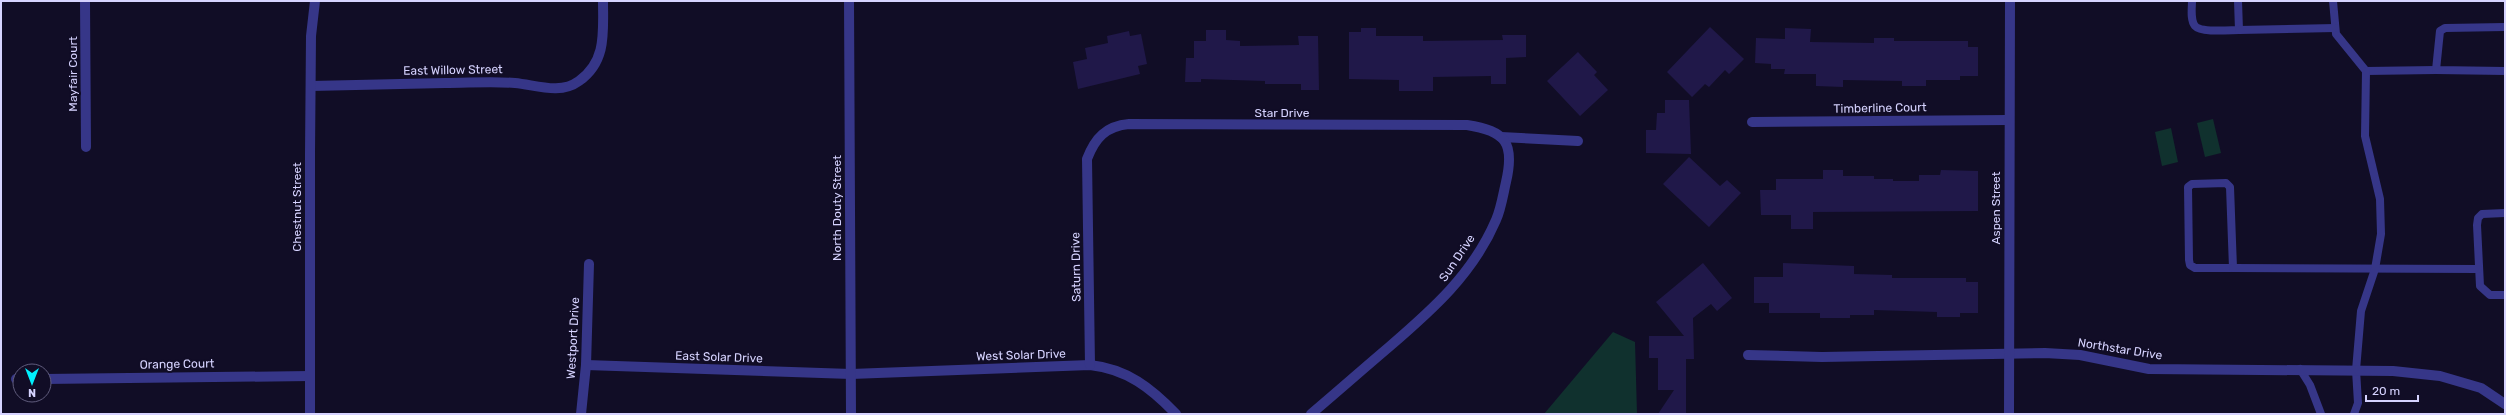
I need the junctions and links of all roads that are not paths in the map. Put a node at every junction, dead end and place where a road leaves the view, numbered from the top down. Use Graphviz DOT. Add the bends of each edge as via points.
graph roads {
  1 [pos="85,1"];
  2 [pos="314,1"];
  3 [pos="603,1"];
  4 [pos="849,1"];
  5 [pos="2010,1"];
  6 [pos="2192,1"];
  7 [pos="2238,1"];
  8 [pos="2333,1"];
  9 [pos="2505,27"];
  10 [pos="2335,28"];
  11 [pos="2239,30"];
  12 [pos="2436,70"];
  13 [pos="2366,71"];
  14 [pos="2505,71"];
  15 [pos="311,86"];
  16 [pos="2008,120"];
  17 [pos="1752,122"];
  18 [pos="1501,137"];
  19 [pos="1578,141"];
  20 [pos="86,147"];
  21 [pos="1088,169"];
  22 [pos="2505,213"];
  23 [pos="589,264"];
  24 [pos="2233,268"];
  25 [pos="2375,268"];
  26 [pos="2478,269"];
  27 [pos="2505,295"];
  28 [pos="2010,354"];
  29 [pos="1748,355"];
  30 [pos="586,365"];
  31 [pos="1090,365"];
  32 [pos="2300,369"];
  33 [pos="2356,370"];
  34 [pos="851,374"];
  35 [pos="310,376"];
  36 [pos="52,379"];
  37 [pos="2505,404"];
  38 [pos="310,414"];
  39 [pos="581,414"];
  40 [pos="851,414"];
  41 [pos="1176,414"];
  42 [pos="1311,414"];
  43 [pos="2009,414"];
  44 [pos="2321,414"];
  45 [pos="2354,414"];
  1 -- 20 [label="street, Mayfair Court"];
  2 -- 15 [label="street, Chestnut Street"];
  3 -- 15 [label="street, East Willow Street" via="603,45 599,59 590,72 578,82 562,88 509,82"];
  4 -- 34 [label="street, North Douty Street"];
  5 -- 16 [label="street, Aspen Street"];
  6 -- 11 [label="lane" via="2192,19 2195,26 2202,30"];
  7 -- 11 [label="lane"];
  8 -- 10 [label="lane"];
  9 -- 12 [label="lane" via="2445,28 2440,31"];
  10 -- 11 [label="lane"];
  10 -- 13 [label="lane" via="2340,41"];
  12 -- 13 [label="lane"];
  12 -- 14 [label="lane"];
  13 -- 25 [label="lane" via="2365,136 2380,199 2380,240"];
  15 -- 35 [label="street, Chestnut Street"];
  16 -- 17 [label="street, Timberline Court"];
  16 -- 28 [label="street, Aspen Street"];
  18 -- 19 [label="street"];
  18 -- 21 [label="street, Star Drive" via="1488,128 1467,125 1120,125 1107,130 1095,140 1088,159"];
  18 -- 42 [label="street, Sun Drive" via="1509,152 1510,164 1497,218 1460,281 1437,305"];
  21 -- 31 [label="street, Saturn Drive"];
  22 -- 26 [label="lane" via="2482,214 2478,218"];
  23 -- 30 [label="street, Westport Drive"];
  24 -- 24 [label="lane" via="2195,268 2190,265 2188,187 2192,184 2226,183 2230,187"];
  24 -- 25 [label="lane"];
  25 -- 26 [label="lane"];
  25 -- 33 [label="lane" via="2361,311"];
  26 -- 27 [label="lane" via="2480,286 2484,292 2490,295"];
  28 -- 29 [label="street, Northstar Drive" via="1822,357"];
  28 -- 32 [label="street, Northstar Drive" via="2080,354 2156,369"];
  28 -- 43 [label="street, Aspen Street"];
  30 -- 34 [label="street, East Solar Drive"];
  30 -- 39 [label="street, Westport Drive"];
  31 -- 34 [label="street, West Solar Drive"];
  31 -- 41 [label="street, West Solar Drive" via="1106,367 1130,376 1155,392"];
  32 -- 33 [label="street, Northstar Drive"];
  32 -- 44 [label="lane" via="2310,385"];
  33 -- 37 [label="street, Northstar Drive" via="2440,376 2482,388"];
  33 -- 45 [label="lane" via="2358,403"];
  34 -- 40 [label="street, North Douty Street"];
  35 -- 36 [label="street, Orange Court"];
  35 -- 38 [label="street, Chestnut Street"];
}
